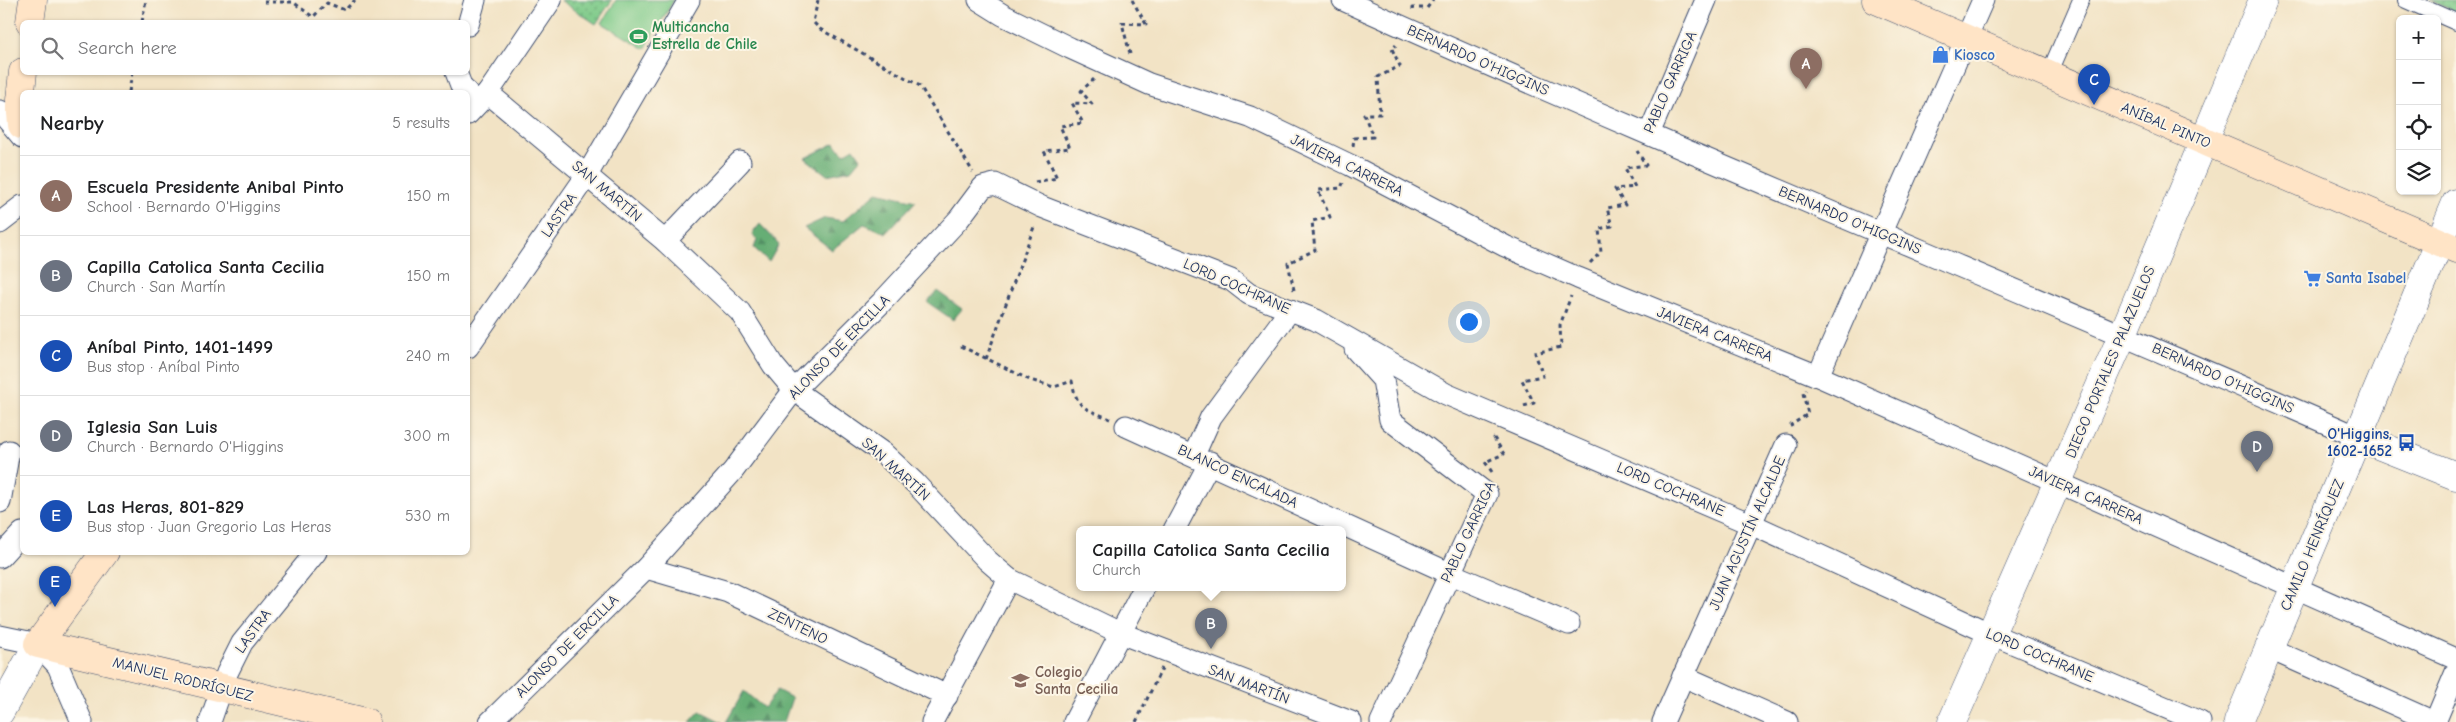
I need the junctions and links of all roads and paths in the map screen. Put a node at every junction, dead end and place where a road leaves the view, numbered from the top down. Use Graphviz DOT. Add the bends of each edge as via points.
graph roads {
  1 [pos="33,0"];
  2 [pos="146,0"];
  3 [pos="260,0"];
  4 [pos="355,0"];
  5 [pos="475,0"];
  6 [pos="551,0"];
  7 [pos="689,0"];
  8 [pos="818,0"];
  9 [pos="979,0"];
  10 [pos="1132,0"];
  11 [pos="1343,0"];
  12 [pos="1706,0"];
  13 [pos="1876,0"];
  14 [pos="1983,0"];
  15 [pos="2081,0"];
  16 [pos="2263,0"];
  17 [pos="2406,0"];
  18 [pos="265,1"];
  19 [pos="30,20"];
  20 [pos="142,20"];
  21 [pos="469,20"];
  22 [pos="2456,22"];
  23 [pos="1966,38"];
  24 [pos="1108,66"];
  25 [pos="2049,74"];
  26 [pos="23,75"];
  27 [pos="132,75"];
  28 [pos="457,75"];
  29 [pos="21,90"];
  30 [pos="129,90"];
  31 [pos="464,90"];
  32 [pos="474,99"];
  33 [pos="0,111"];
  34 [pos="1649,134"];
  35 [pos="20,135"];
  36 [pos="2204,141"];
  37 [pos="740,162"];
  38 [pos="587,175"];
  39 [pos="983,187"];
  40 [pos="2456,203"];
  41 [pos="1042,207"];
  42 [pos="20,208"];
  43 [pos="0,223"];
  44 [pos="1880,233"];
  45 [pos="665,240"];
  46 [pos="2448,246"];
  47 [pos="1578,278"];
  48 [pos="1290,310"];
  49 [pos="2123,334"];
  50 [pos="1344,336"];
  51 [pos="470,344"];
  52 [pos="961,346"];
  53 [pos="986,358"];
  54 [pos="1818,376"];
  55 [pos="794,390"];
  56 [pos="1513,421"];
  57 [pos="1126,426"];
  58 [pos="2358,437"];
  59 [pos="1786,445"];
  60 [pos="9,452"];
  61 [pos="1202,459"];
  62 [pos="2456,476"];
  63 [pos="2058,482"];
  64 [pos="1487,494"];
  65 [pos="0,502"];
  66 [pos="1751,524"];
  67 [pos="1176,526"];
  68 [pos="20,535"];
  69 [pos="103,555"];
  70 [pos="314,555"];
  71 [pos="0,557"];
  72 [pos="646,568"];
  73 [pos="1449,573"];
  74 [pos="1009,579"];
  75 [pos="2295,588"];
  76 [pos="1142,591"];
  77 [pos="1569,624"];
  78 [pos="1120,633"];
  79 [pos="1991,634"];
  80 [pos="0,636"];
  81 [pos="38,644"];
  82 [pos="2268,648"];
  83 [pos="1169,653"];
  84 [pos="2456,659"];
  85 [pos="2456,672"];
  86 [pos="1683,676"];
  87 [pos="220,689"];
  88 [pos="947,696"];
  89 [pos="0,712"];
  90 [pos="82,722"];
  91 [pos="210,722"];
  92 [pos="366,722"];
  93 [pos="490,722"];
  94 [pos="932,722"];
  95 [pos="1074,722"];
  96 [pos="1136,722"];
  97 [pos="1351,722"];
  98 [pos="1381,722"];
  99 [pos="1663,722"];
  100 [pos="1787,722"];
  101 [pos="1952,722"];
  102 [pos="2200,722"];
  103 [pos="2238,722"];
  104 [pos="2435,722"];
  1 -- 19 [label="main road"];
  2 -- 20 [label="path"];
  3 -- 18 [label="path"];
  4 -- 18 [label="path" via="345,10 327,2 313,18 293,2"];
  5 -- 21 [label="street"];
  6 -- 32 [label="street"];
  7 -- 38 [label="street, LASTRA"];
  8 -- 39 [label="path" via="813,22 820,29 920,86"];
  9 -- 24 [label="street, JAVIERA CARRERA"];
  10 -- 24 [label="path" via="1146,24 1122,22 1131,54"];
  11 -- 34 [label="street, BERNARDO O'HIGGINS"];
  12 -- 34 [label="street, PABLO GARRIGA"];
  13 -- 23 [label="main road, ANÍBAL PINTO"];
  14 -- 23 [label="street"];
  15 -- 25 [label="street"];
  16 -- 36 [label="street, DIEGO PORTALES PALAZUELOS"];
  17 -- 22 [label="street"];
  23 -- 25 [label="main road, ANÍBAL PINTO"];
  23 -- 44 [label="street"];
  24 -- 41 [label="path" via="1081,91 1092,104 1072,103 1084,123 1060,126 1070,148 1044,151 1057,178 1035,182 1044,202"];
  24 -- 47 [label="street, JAVIERA CARRERA" via="1149,84 1250,117 1505,246"];
  25 -- 36 [label="main road, ANÍBAL PINTO"];
  26 -- 29 [label="main road"];
  27 -- 30 [label="path"];
  28 -- 31 [label="street"];
  32 -- 38 [label="street, SAN MARTÍN"];
  33 -- 35 [label="street"];
  34 -- 44 [label="street, BERNARDO O'HIGGINS"];
  34 -- 47 [label="path, PABLO GARRIGA" via="1636,151 1646,166 1625,168 1635,187 1615,189 1625,205 1607,208 1612,226 1598,229 1600,252"];
  36 -- 46 [label="main road, ANÍBAL PINTO"];
  36 -- 49 [label="street, DIEGO PORTALES PALAZUELOS"];
  37 -- 45 [label="street"];
  38 -- 45 [label="street, SAN MARTÍN"];
  38 -- 51 [label="street, LASTRA"];
  39 -- 41 [label="street" via="995,184"];
  39 -- 55 [label="street, ALONSO DE ERCILLA" via="881,303"];
  40 -- 46 [label="street, CAMILO HENRÍQUEZ"];
  41 -- 48 [label="street, LORD COCHRANE" via="1231,280 1249,294"];
  41 -- 53 [label="path"];
  42 -- 43 [label="street"];
  44 -- 49 [label="street, BERNARDO O'HIGGINS"];
  44 -- 54 [label="street"];
  45 -- 55 [label="street, SAN MARTÍN" via="740,312 773,365"];
  46 -- 58 [label="street, CAMILO HENRÍQUEZ"];
  47 -- 54 [label="street, JAVIERA CARRERA"];
  47 -- 56 [label="path, PABLO GARRIGA" via="1560,325 1561,347 1535,353 1543,376 1522,380 1534,402 1519,408"];
  48 -- 50 [label="street, LORD COCHRANE"];
  48 -- 61 [label="street" via="1211,417"];
  49 -- 58 [label="street, BERNARDO O'HIGGINS"];
  49 -- 63 [label="street, DIEGO PORTALES PALAZUELOS"];
  50 -- 56 [label="street, LORD COCHRANE" via="1446,394"];
  50 -- 64 [label="street" via="1382,380 1390,420"];
  52 -- 53 [label="path"];
  53 -- 57 [label="path" via="1030,380 1054,387 1072,382 1080,405"];
  54 -- 59 [label="path, JUAN AGUSTÍN ALCALDE" via="1803,393 1808,414 1791,425 1796,437"];
  54 -- 63 [label="street, JAVIERA CARRERA"];
  55 -- 72 [label="street, ALONSO DE ERCILLA" via="733,471"];
  55 -- 74 [label="street, SAN MARTÍN" via="883,453"];
  56 -- 64 [label="path, PABLO GARRIGA" via="1494,438 1504,454 1486,462 1495,478"];
  56 -- 66 [label="street, LORD COCHRANE"];
  57 -- 61 [label="street, BLANCO ENCALADA"];
  58 -- 62 [label="street"];
  58 -- 75 [label="street, CAMILO HENRÍQUEZ"];
  59 -- 66 [label="street, JUAN AGUSTÍN ALCALDE"];
  60 -- 65 [label="street"];
  61 -- 67 [label="street"];
  61 -- 73 [label="street, BLANCO ENCALADA"];
  63 -- 75 [label="street, JAVIERA CARRERA"];
  63 -- 79 [label="street, DIEGO PORTALES PALAZUELOS"];
  64 -- 73 [label="street, PABLO GARRIGA"];
  66 -- 79 [label="street, LORD COCHRANE"];
  66 -- 86 [label="street, JUAN AGUSTÍN ALCALDE"];
  68 -- 71 [label="street"];
  69 -- 81 [label="main road"];
  70 -- 87 [label="street, LASTRA" via="247,636"];
  72 -- 88 [label="street, ZENTENO" via="728,592"];
  72 -- 93 [label="street, ALONSO DE ERCILLA"];
  73 -- 77 [label="street, BLANCO ENCALADA"];
  73 -- 98 [label="street, PABLO GARRIGA"];
  74 -- 78 [label="street, SAN MARTÍN"];
  74 -- 88 [label="street"];
  75 -- 82 [label="street, CAMILO HENRÍQUEZ"];
  75 -- 84 [label="street, JAVIERA CARRERA"];
  76 -- 78 [label="street"];
  78 -- 83 [label="street, SAN MARTÍN"];
  78 -- 95 [label="street"];
  79 -- 101 [label="street, DIEGO PORTALES PALAZUELOS"];
  79 -- 102 [label="street, LORD COCHRANE"];
  80 -- 81 [label="street, MANUEL RODRÍGUEZ"];
  81 -- 87 [label="main road, MANUEL RODRÍGUEZ"];
  81 -- 89 [label="street"];
  81 -- 90 [label="street" via="58,666"];
  82 -- 103 [label="street, CAMILO HENRÍQUEZ"];
  82 -- 104 [label="street"];
  83 -- 96 [label="path"];
  83 -- 97 [label="street, SAN MARTÍN"];
  85 -- 104 [label="street"];
  86 -- 99 [label="street, JUAN AGUSTÍN ALCALDE"];
  86 -- 100 [label="street"];
  87 -- 91 [label="street, LASTRA"];
  87 -- 92 [label="main road, MANUEL RODRÍGUEZ"];
  88 -- 94 [label="street"];
}
